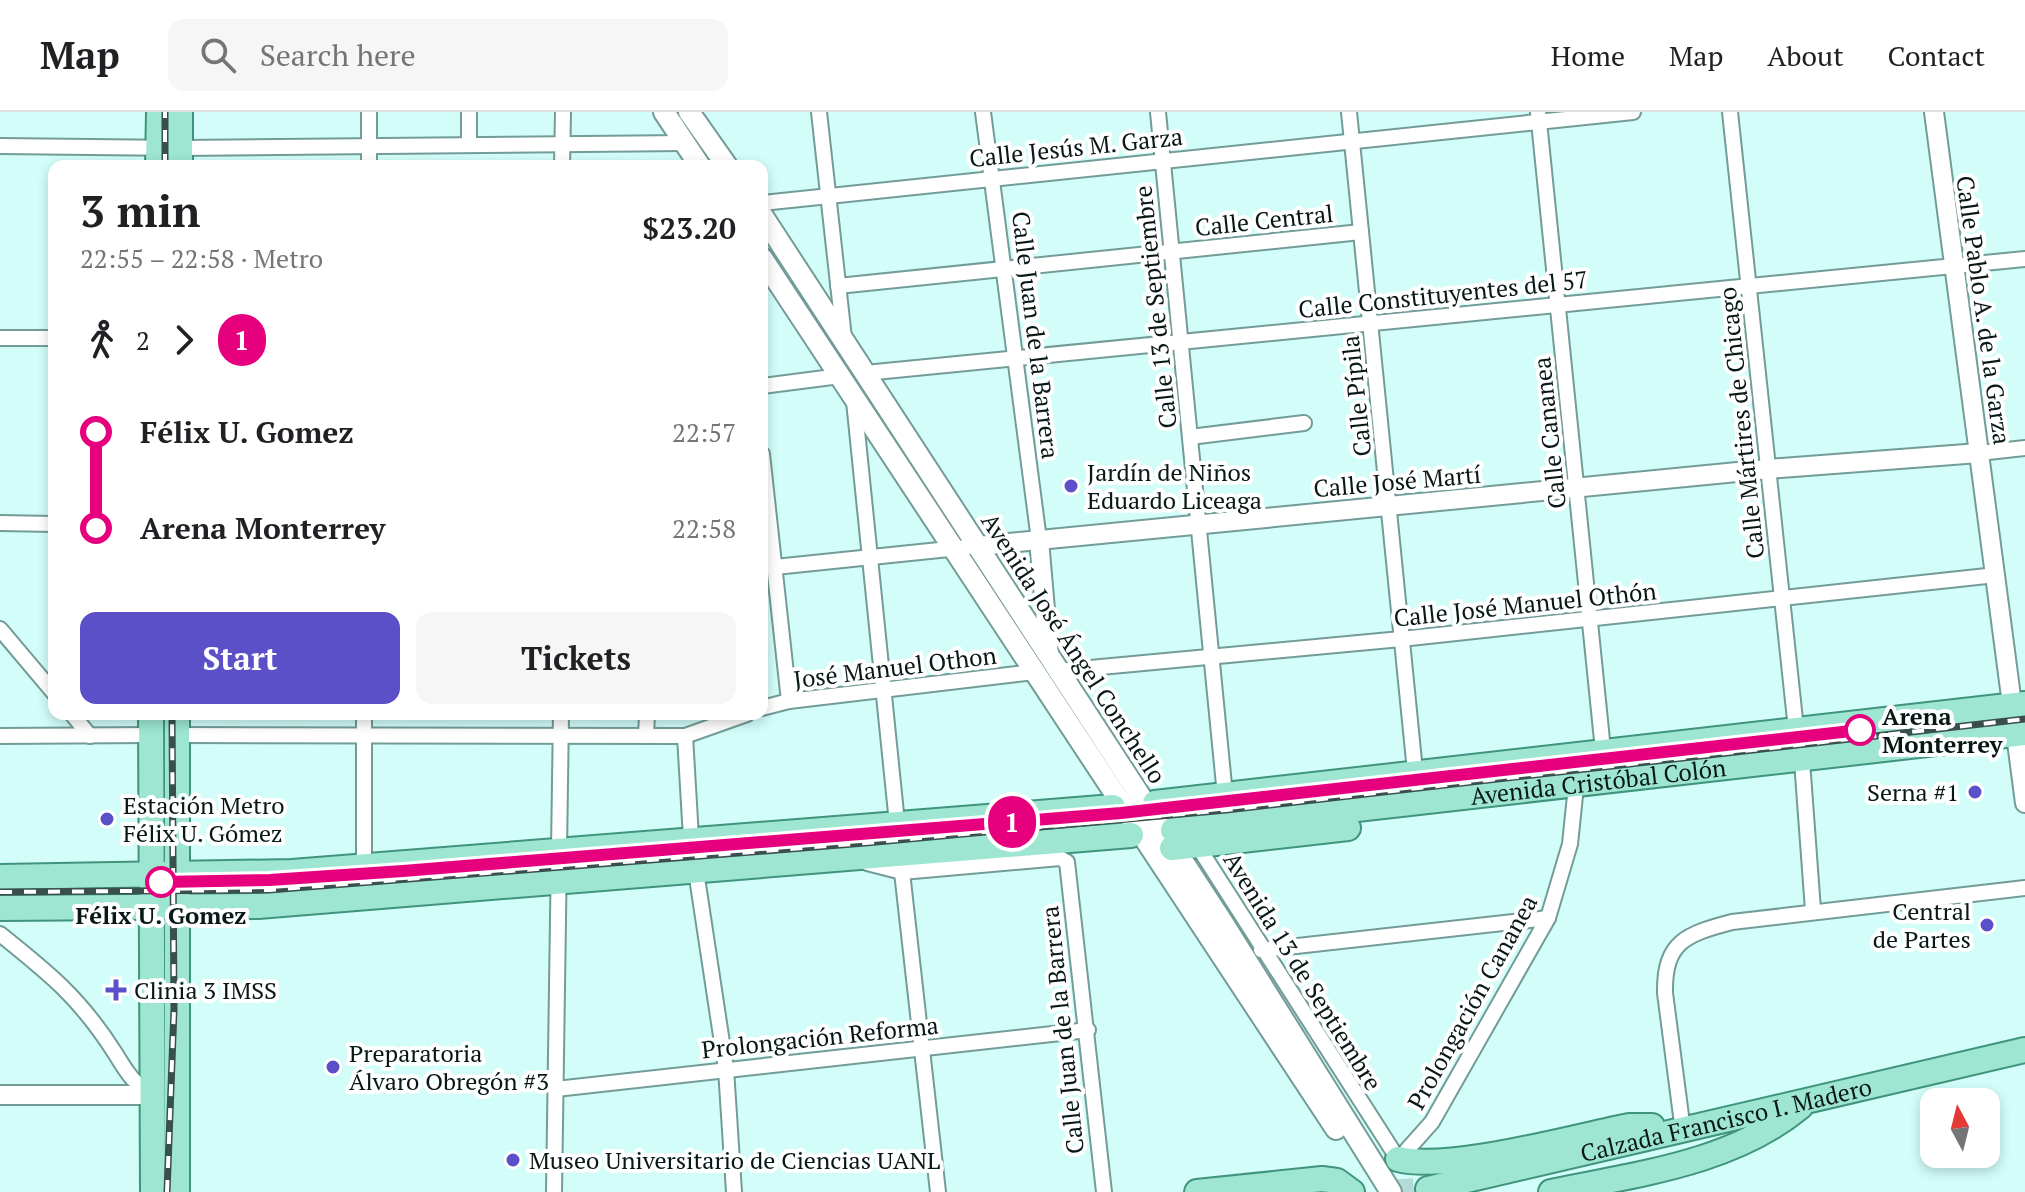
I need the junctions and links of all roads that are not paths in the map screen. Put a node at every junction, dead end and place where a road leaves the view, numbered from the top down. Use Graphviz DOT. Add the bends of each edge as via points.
graph roads {
  1 [pos="159,112"];
  2 [pos="180,112"];
  3 [pos="369,112"];
  4 [pos="469,112"];
  5 [pos="563,112"];
  6 [pos="664,112"];
  7 [pos="689,112"];
  8 [pos="819,112"];
  9 [pos="983,112"];
  10 [pos="1158,112"];
  11 [pos="1349,112"];
  12 [pos="1633,112"];
  13 [pos="1730,112"];
  14 [pos="1934,112"];
  15 [pos="1539,116"];
  16 [pos="1352,140"];
  17 [pos="469,143"];
  18 [pos="685,143"];
  19 [pos="369,144"];
  20 [pos="0,146"];
  21 [pos="562,146"];
  22 [pos="169,157"];
  23 [pos="369,160"];
  24 [pos="562,160"];
  25 [pos="696,160"];
  26 [pos="723,160"];
  27 [pos="1163,161"];
  28 [pos="992,177"];
  29 [pos="829,196"];
  30 [pos="768,202"];
  31 [pos="768,224"];
  32 [pos="1361,232"];
  33 [pos="1172,252"];
  34 [pos="2025,259"];
  35 [pos="1953,266"];
  36 [pos="1004,268"];
  37 [pos="771,284"];
  38 [pos="838,286"];
  39 [pos="1749,286"];
  40 [pos="1558,305"];
  41 [pos="1370,323"];
  42 [pos="0,338"];
  43 [pos="48,338"];
  44 [pos="844,341"];
  45 [pos="1180,342"];
  46 [pos="1015,358"];
  47 [pos="865,373"];
  48 [pos="840,376"];
  49 [pos="768,385"];
  50 [pos="854,397"];
  51 [pos="1304,423"];
  52 [pos="1190,437"];
  53 [pos="2025,448"];
  54 [pos="1979,453"];
  55 [pos="1768,469"];
  56 [pos="1577,488"];
  57 [pos="1389,505"];
  58 [pos="0,523"];
  59 [pos="48,524"];
  60 [pos="1198,524"];
  61 [pos="768,536"];
  62 [pos="1039,540"];
  63 [pos="978,546"];
  64 [pos="952,547"];
  65 [pos="870,556"];
  66 [pos="775,567"];
  67 [pos="1996,575"];
  68 [pos="1781,598"];
  69 [pos="1590,619"];
  70 [pos="0,629"];
  71 [pos="1401,639"];
  72 [pos="1213,656"];
  73 [pos="1047,668"];
  74 [pos="48,686"];
  75 [pos="884,690"];
  76 [pos="789,701"];
  77 [pos="2020,704"];
  78 [pos="768,706"];
  79 [pos="77,720"];
  80 [pos="364,720"];
  81 [pos="561,720"];
  82 [pos="647,720"];
  83 [pos="730,720"];
  84 [pos="151,725"];
  85 [pos="177,725"];
  86 [pos="1796,729"];
  87 [pos="2021,734"];
  88 [pos="0,736"];
  89 [pos="90,736"];
  90 [pos="561,736"];
  91 [pos="646,736"];
  92 [pos="685,736"];
  93 [pos="364,737"];
  94 [pos="1603,750"];
  95 [pos="1802,761"];
  96 [pos="1415,771"];
  97 [pos="1224,785"];
  98 [pos="1576,786"];
  99 [pos="1130,800"];
  100 [pos="1418,803"];
  101 [pos="2025,803"];
  102 [pos="899,823"];
  103 [pos="1131,835"];
  104 [pos="691,838"];
  105 [pos="1172,839"];
  106 [pos="1197,845"];
  107 [pos="560,851"];
  108 [pos="848,858"];
  109 [pos="364,867"];
  110 [pos="698,869"];
  111 [pos="902,872"];
  112 [pos="149,876"];
  113 [pos="179,876"];
  114 [pos="0,877"];
  115 [pos="558,882"];
  116 [pos="2025,888"];
  117 [pos="0,908"];
  118 [pos="150,909"];
  119 [pos="178,909"];
  120 [pos="1813,910"];
  121 [pos="1548,918"];
  122 [pos="0,934"];
  123 [pos="1261,950"];
  124 [pos="1088,1030"];
  125 [pos="922,1048"];
  126 [pos="2025,1050"];
  127 [pos="726,1069"];
  128 [pos="556,1089"];
  129 [pos="152,1093"];
  130 [pos="0,1095"];
  131 [pos="1809,1100"];
  132 [pos="1678,1132"];
  133 [pos="1387,1164"];
  134 [pos="1428,1189"];
  135 [pos="153,1192"];
  136 [pos="177,1192"];
  137 [pos="554,1192"];
  138 [pos="734,1192"];
  139 [pos="938,1192"];
  140 [pos="1104,1192"];
  141 [pos="1197,1192"];
  142 [pos="1352,1192"];
  143 [pos="1378,1192"];
  144 [pos="1391,1192"];
  145 [pos="1551,1192"];
  1 -- 22 [label="main road"];
  2 -- 22 [label="main road"];
  3 -- 19 [label="street"];
  4 -- 17 [label="street"];
  5 -- 21 [label="street"];
  6 -- 18 [label="main road"];
  7 -- 26 [label="main road"];
  8 -- 29 [label="street"];
  9 -- 28 [label="street, Calle Juan de la Barrera"];
  10 -- 27 [label="street, Calle 13 de Septiembre"];
  11 -- 16 [label="street, Calle Pípila"];
  12 -- 15 [label="street, Calle Jesús M. Garza"];
  13 -- 39 [label="street, Calle Mártires de Chicago"];
  14 -- 35 [label="street, Calle Pablo A. de la Garza"];
  15 -- 16 [label="street, Calle Jesús M. Garza"];
  15 -- 40 [label="street, Calle Cananea"];
  16 -- 27 [label="street, Calle Jesús M. Garza"];
  16 -- 32 [label="street, Calle Pípila"];
  17 -- 19 [label="street"];
  17 -- 21 [label="street"];
  18 -- 21 [label="street"];
  18 -- 25 [label="main road"];
  19 -- 22 [label="street"];
  19 -- 23 [label="street"];
  20 -- 22 [label="street"];
  21 -- 24 [label="street"];
  27 -- 28 [label="street, Calle Jesús M. Garza"];
  27 -- 33 [label="street, Calle 13 de Septiembre"];
  28 -- 29 [label="street, Calle Jesús M. Garza"];
  28 -- 36 [label="street, Calle Juan de la Barrera"];
  29 -- 30 [label="street, Calle Jesús M. Garza"];
  29 -- 38 [label="street"];
  31 -- 44 [label="main road, Avenida José Ángel Conchello"];
  32 -- 33 [label="street, Calle Central"];
  32 -- 41 [label="street, Calle Pípila"];
  33 -- 36 [label="street, Calle Central"];
  33 -- 45 [label="street, Calle 13 de Septiembre"];
  34 -- 35 [label="street, Calle Constituyentes del 57"];
  35 -- 39 [label="street, Calle Constituyentes del 57"];
  35 -- 54 [label="street, Calle Pablo A. de la Garza"];
  36 -- 38 [label="street, Calle Central"];
  36 -- 46 [label="street, Calle Juan de la Barrera"];
  37 -- 48 [label="main road, Avenida José Ángel Conchello"];
  38 -- 44 [label="street"];
  39 -- 40 [label="street, Calle Constituyentes del 57"];
  39 -- 55 [label="street, Calle Mártires de Chicago"];
  40 -- 41 [label="street, Calle Constituyentes del 57"];
  40 -- 56 [label="street, Calle Cananea"];
  41 -- 45 [label="street, Calle Constituyentes del 57"];
  41 -- 57 [label="street, Calle Pípila"];
  42 -- 43 [label="street"];
  44 -- 47 [label="main road, Avenida José Ángel Conchello"];
  45 -- 46 [label="street, Calle Constituyentes del 57"];
  45 -- 52 [label="street, Calle 13 de Septiembre"];
  46 -- 47 [label="street, Calle Constituyentes del 57"];
  46 -- 62 [label="street, Calle Juan de la Barrera"];
  47 -- 50 [label="main road"];
  47 -- 63 [label="main road, Avenida José Ángel Conchello"];
  48 -- 49 [label="street"];
  48 -- 50 [label="main road, Avenida José Ángel Conchello"];
  50 -- 64 [label="main road, Avenida José Ángel Conchello"];
  50 -- 65 [label="street"];
  51 -- 52 [label="street"];
  52 -- 60 [label="street, Calle 13 de Septiembre"];
  53 -- 54 [label="street, Calle José Martí"];
  54 -- 55 [label="street, Calle José Martí"];
  54 -- 67 [label="street, Calle Pablo A. de la Garza"];
  55 -- 56 [label="street, Calle José Martí"];
  55 -- 68 [label="street, Calle Mártires de Chicago"];
  56 -- 57 [label="street, Calle José Martí"];
  56 -- 69 [label="street, Calle Cananea"];
  57 -- 60 [label="street, Calle José Martí"];
  57 -- 71 [label="street, Calle Pípila"];
  58 -- 59 [label="street"];
  60 -- 62 [label="street, Calle José Martí"];
  60 -- 72 [label="street, Calle 13 de Septiembre"];
  61 -- 66 [label="street"];
  62 -- 63 [label="street, Calle José Martí"];
  62 -- 73 [label="street, Calle Juan de la Barrera"];
  63 -- 64 [label="street, Calle José Martí"];
  63 -- 73 [label="main road, Avenida José Ángel Conchello"];
  64 -- 65 [label="street, Calle José Martí"];
  64 -- 73 [label="main road, Avenida José Ángel Conchello"];
  65 -- 66 [label="street, Calle José Martí"];
  65 -- 75 [label="street"];
  66 -- 76 [label="street"];
  67 -- 68 [label="street, Calle José Manuel Othón"];
  67 -- 77 [label="street, Calle Pablo A. de la Garza"];
  68 -- 69 [label="street, Calle José Manuel Othón"];
  68 -- 86 [label="street, Calle Mártires de Chicago"];
  69 -- 71 [label="street, Calle José Manuel Othón"];
  69 -- 94 [label="street, Calle Cananea"];
  70 -- 74 [label="street"];
  71 -- 72 [label="street, Calle José Manuel Othón"];
  71 -- 96 [label="street, Calle Pípila"];
  72 -- 73 [label="street, Calle José Manuel Othón"];
  72 -- 97 [label="street, Calle 13 de Septiembre"];
  73 -- 75 [label="street, José Manuel Othon"];
  73 -- 99 [label="main road, Avenida José Ángel Conchello"];
  75 -- 76 [label="street, José Manuel Othon"];
  75 -- 102 [label="street"];
  76 -- 78 [label="street, José Manuel Othon"];
  77 -- 86 [label="main road, Avenida Cristóbal Colón"];
  77 -- 87 [label="street"];
  79 -- 89 [label="street"];
  80 -- 93 [label="street"];
  81 -- 90 [label="street"];
  82 -- 91 [label="street"];
  83 -- 92 [label="street"];
  84 -- 89 [label="street"];
  84 -- 112 [label="main road"];
  85 -- 93 [label="street"];
  85 -- 113 [label="main road"];
  86 -- 94 [label="main road, Avenida Cristóbal Colón"];
  87 -- 95 [label="main road, Avenida Cristóbal Colón"];
  87 -- 101 [label="street"];
  88 -- 89 [label="street"];
  90 -- 91 [label="street"];
  90 -- 93 [label="street"];
  90 -- 107 [label="street"];
  91 -- 92 [label="street"];
  92 -- 104 [label="street"];
  93 -- 109 [label="street"];
  94 -- 96 [label="main road, Avenida Cristóbal Colón"];
  94 -- 98 [label="main road"];
  95 -- 98 [label="main road, Avenida Cristóbal Colón"];
  95 -- 120 [label="street"];
  96 -- 97 [label="main road" via="1370,770"];
  96 -- 99 [label="main road, Avenida Cristóbal Colón"];
  97 -- 99 [label="main road"];
  98 -- 100 [label="main road, Avenida Cristóbal Colón"];
  98 -- 121 [label="street, Prolongación Cananea" via="1570,844"];
  99 -- 102 [label="main road, Avenida Cristóbal Colón"];
  99 -- 105 [label="main road, Avenida José Ángel Conchello"];
  99 -- 143 [label="main road, Avenida José Ángel Conchello"];
  100 -- 105 [label="main road, Avenida Cristóbal Colón"];
  100 -- 106 [label="main road" via="1355,827"];
  102 -- 104 [label="main road, Avenida Cristóbal Colón"];
  103 -- 108 [label="main road"];
  104 -- 107 [label="main road, Avenida Cristóbal Colón"];
  104 -- 110 [label="street"];
  105 -- 106 [label="main road"];
  105 -- 133 [label="main road, Avenida José Ángel Conchello"];
  106 -- 123 [label="street, Avenida 13 de Septiembre"];
  107 -- 109 [label="main road, Avenida Cristóbal Colón"];
  107 -- 115 [label="street"];
  108 -- 110 [label="main road"];
  108 -- 111 [label="street"];
  109 -- 113 [label="main road, Avenida Cristóbal Colón"];
  110 -- 115 [label="main road"];
  110 -- 127 [label="street"];
  111 -- 124 [label="street, Calle Juan de la Barrera" via="1060,858 1067,862"];
  111 -- 125 [label="street"];
  112 -- 113 [label="main road, Avenida Cristóbal Colón"];
  112 -- 114 [label="main road, Avenida Cristóbal Colón"];
  112 -- 118 [label="main road"];
  113 -- 119 [label="main road"];
  115 -- 119 [label="main road"];
  115 -- 128 [label="street"];
  116 -- 120 [label="street"];
  117 -- 118 [label="main road"];
  118 -- 119 [label="main road"];
  118 -- 129 [label="main road"];
  119 -- 136 [label="main road"];
  120 -- 132 [label="street" via="1703,930 1669,955 1665,993"];
  121 -- 123 [label="street"];
  121 -- 133 [label="street, Prolongación Cananea" via="1432,1122"];
  122 -- 129 [label="street" via="72,995 92,1016 129,1075"];
  123 -- 133 [label="street, Avenida 13 de Septiembre"];
  124 -- 125 [label="street, Prolongación Reforma"];
  124 -- 140 [label="street, Calle Juan de la Barrera"];
  125 -- 127 [label="street, Prolongación Reforma"];
  125 -- 139 [label="street"];
  126 -- 131 [label="main road, Calzada Francisco I. Madero"];
  127 -- 128 [label="street, Prolongación Reforma"];
  127 -- 138 [label="street"];
  128 -- 137 [label="street"];
  129 -- 130 [label="street"];
  129 -- 135 [label="main road"];
  131 -- 132 [label="main road, Calzada Francisco I. Madero"];
  131 -- 145 [label="main road" via="1768,1130 1717,1153"];
  132 -- 133 [label="main road" via="1629,1126 1465,1158"];
  132 -- 134 [label="main road, Calzada Francisco I. Madero"];
  133 -- 144 [label="main road, Avenida José Ángel Conchello"];
  141 -- 142 [label="main road" via="1322,1179 1337,1181"];
}
